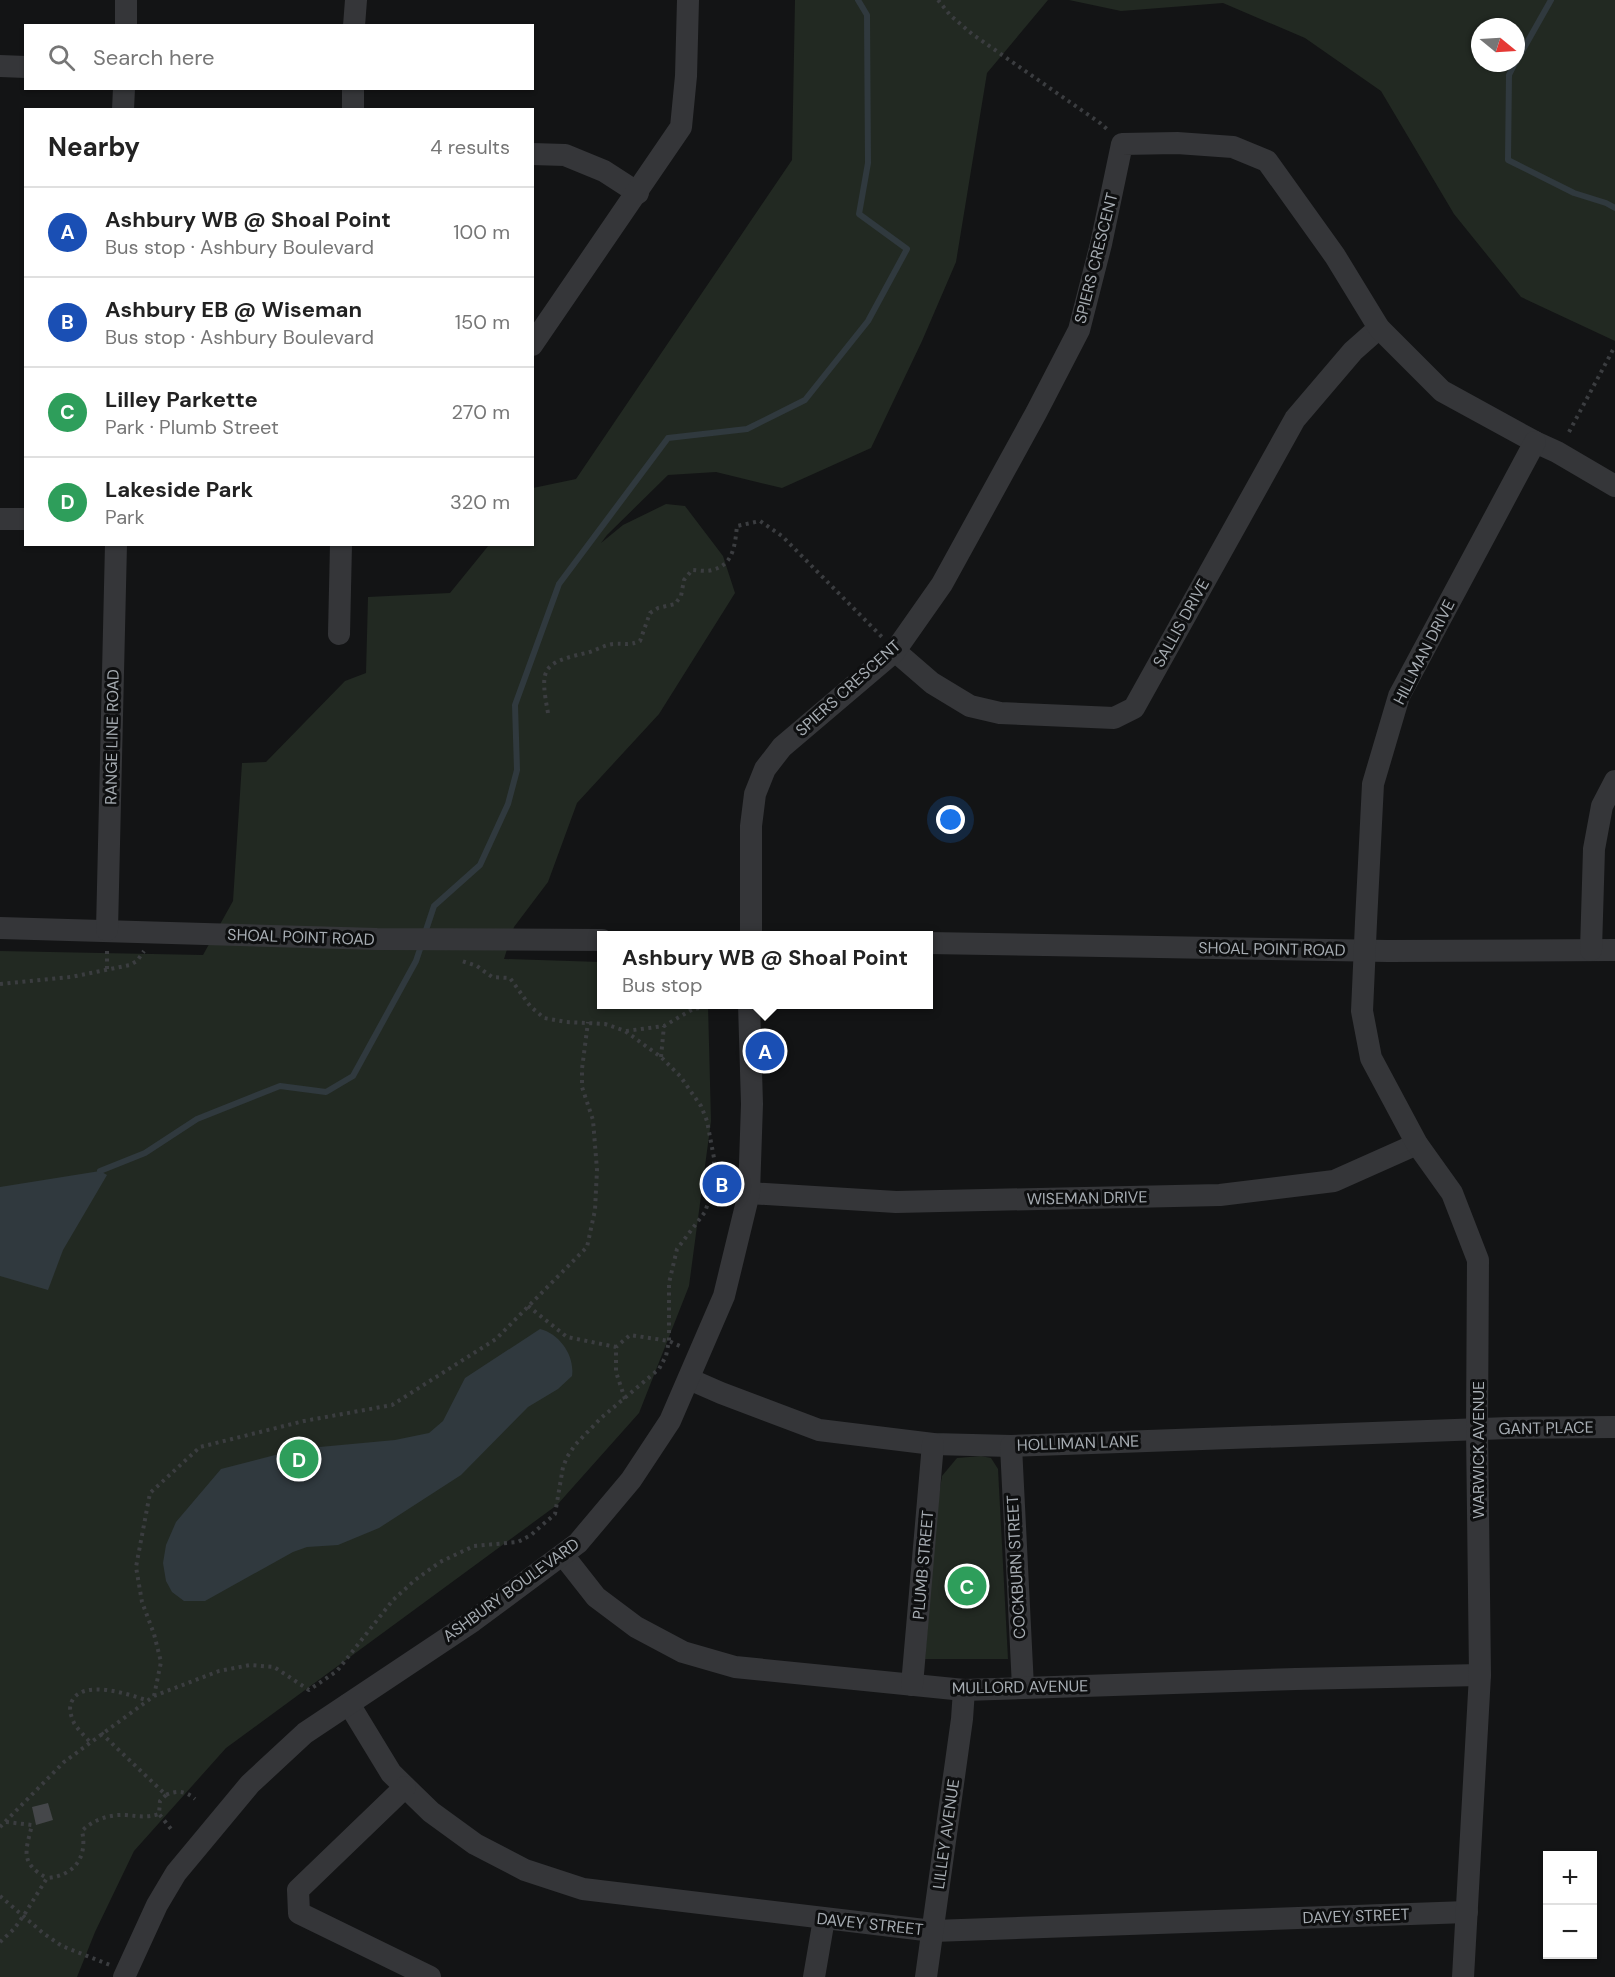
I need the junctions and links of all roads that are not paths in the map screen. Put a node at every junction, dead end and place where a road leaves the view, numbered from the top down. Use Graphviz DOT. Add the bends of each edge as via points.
graph roads {
  1 [pos="126,0"];
  2 [pos="356,0"];
  3 [pos="688,0"];
  4 [pos="126,24"];
  5 [pos="354,24"];
  6 [pos="0,66"];
  7 [pos="24,67"];
  8 [pos="124,90"];
  9 [pos="353,90"];
  10 [pos="123,108"];
  11 [pos="353,108"];
  12 [pos="534,154"];
  13 [pos="638,193"];
  14 [pos="1379,328"];
  15 [pos="534,342"];
  16 [pos="1535,442"];
  17 [pos="1615,486"];
  18 [pos="0,519"];
  19 [pos="24,519"];
  20 [pos="116,546"];
  21 [pos="341,546"];
  22 [pos="339,634"];
  23 [pos="895,651"];
  24 [pos="1615,780"];
  25 [pos="0,928"];
  26 [pos="107,930"];
  27 [pos="751,931"];
  28 [pos="597,940"];
  29 [pos="933,943"];
  30 [pos="1365,950"];
  31 [pos="1591,950"];
  32 [pos="1615,950"];
  33 [pos="749,1009"];
  34 [pos="1417,1144"];
  35 [pos="749,1193"];
  36 [pos="689,1379"];
  37 [pos="1615,1427"];
  38 [pos="1477,1429"];
  39 [pos="933,1444"];
  40 [pos="1011,1446"];
  41 [pos="563,1555"];
  42 [pos="1480,1675"];
  43 [pos="912,1686"];
  44 [pos="1023,1688"];
  45 [pos="964,1690"];
  46 [pos="349,1704"];
  47 [pos="405,1787"];
  48 [pos="1467,1912"];
  49 [pos="824,1919"];
  50 [pos="933,1931"];
  51 [pos="125,1974"];
  52 [pos="430,1977"];
  53 [pos="814,1977"];
  54 [pos="926,1977"];
  55 [pos="1464,1977"];
  1 -- 4 [label="street"];
  2 -- 5 [label="street"];
  3 -- 13 [label="street" via="681,127"];
  6 -- 7 [label="street"];
  8 -- 10 [label="street"];
  9 -- 11 [label="street"];
  12 -- 13 [label="street" via="565,155 604,171"];
  13 -- 15 [label="street"];
  14 -- 16 [label="street" via="1442,391"];
  14 -- 23 [label="street, SALLIS DRIVE" via="1353,351 1295,419 1134,708 1114,718 1000,713 970,706 932,683"];
  14 -- 23 [label="street, SPIERS CRESCENT" via="1335,256 1267,161 1233,147 1122,144 1079,330 942,584"];
  16 -- 17 [label="street"];
  16 -- 30 [label="street, HILLMAN DRIVE" via="1399,696 1372,784"];
  18 -- 19 [label="street"];
  20 -- 26 [label="street, RANGE LINE ROAD"];
  21 -- 22 [label="street"];
  23 -- 27 [label="street, SPIERS CRESCENT" via="782,747 765,769 755,794 752,826"];
  24 -- 31 [label="street" via="1602,807 1594,849"];
  25 -- 26 [label="street, SHOAL POINT ROAD"];
  26 -- 28 [label="street, SHOAL POINT ROAD" via="377,939"];
  29 -- 30 [label="street, SHOAL POINT ROAD"];
  30 -- 31 [label="street, SHOAL POINT ROAD"];
  30 -- 34 [label="street, WARWICK AVENUE" via="1362,1011 1371,1058"];
  31 -- 32 [label="street, SHOAL POINT ROAD"];
  33 -- 35 [label="street, ASHBURY BOULEVARD"];
  34 -- 35 [label="street, WISEMAN DRIVE" via="1334,1180 1220,1195 896,1202"];
  34 -- 38 [label="street, WARWICK AVENUE" via="1452,1193 1478,1260"];
  35 -- 36 [label="street, ASHBURY BOULEVARD" via="724,1296"];
  36 -- 39 [label="street, HOLLIMAN LANE" via="819,1430"];
  36 -- 41 [label="street, ASHBURY BOULEVARD" via="670,1421 631,1480 578,1543"];
  37 -- 38 [label="street, GANT PLACE"];
  38 -- 40 [label="street, HOLLIMAN LANE"];
  38 -- 42 [label="street, WARWICK AVENUE"];
  39 -- 40 [label="street, HOLLIMAN LANE"];
  39 -- 43 [label="street, PLUMB STREET"];
  40 -- 44 [label="street, COCKBURN STREET"];
  41 -- 43 [label="street, MULLORD AVENUE" via="596,1597 636,1627 683,1652 735,1667"];
  41 -- 46 [label="street, ASHBURY BOULEVARD"];
  42 -- 44 [label="street, MULLORD AVENUE"];
  42 -- 48 [label="street, WARWICK AVENUE"];
  43 -- 45 [label="street, MULLORD AVENUE"];
  44 -- 45 [label="street, MULLORD AVENUE"];
  45 -- 50 [label="street, LILLEY AVENUE"];
  46 -- 47 [label="street, DAVEY STREET"];
  46 -- 51 [label="street, ASHBURY BOULEVARD" via="305,1733 231,1805 176,1873"];
  47 -- 49 [label="street, DAVEY STREET" via="475,1844 525,1870 583,1889"];
  47 -- 52 [label="street" via="298,1890 299,1912"];
  48 -- 50 [label="street, DAVEY STREET"];
  48 -- 55 [label="street, WARWICK AVENUE"];
  49 -- 50 [label="street, DAVEY STREET"];
  49 -- 53 [label="street"];
  50 -- 54 [label="street, LILLEY AVENUE"];
}
